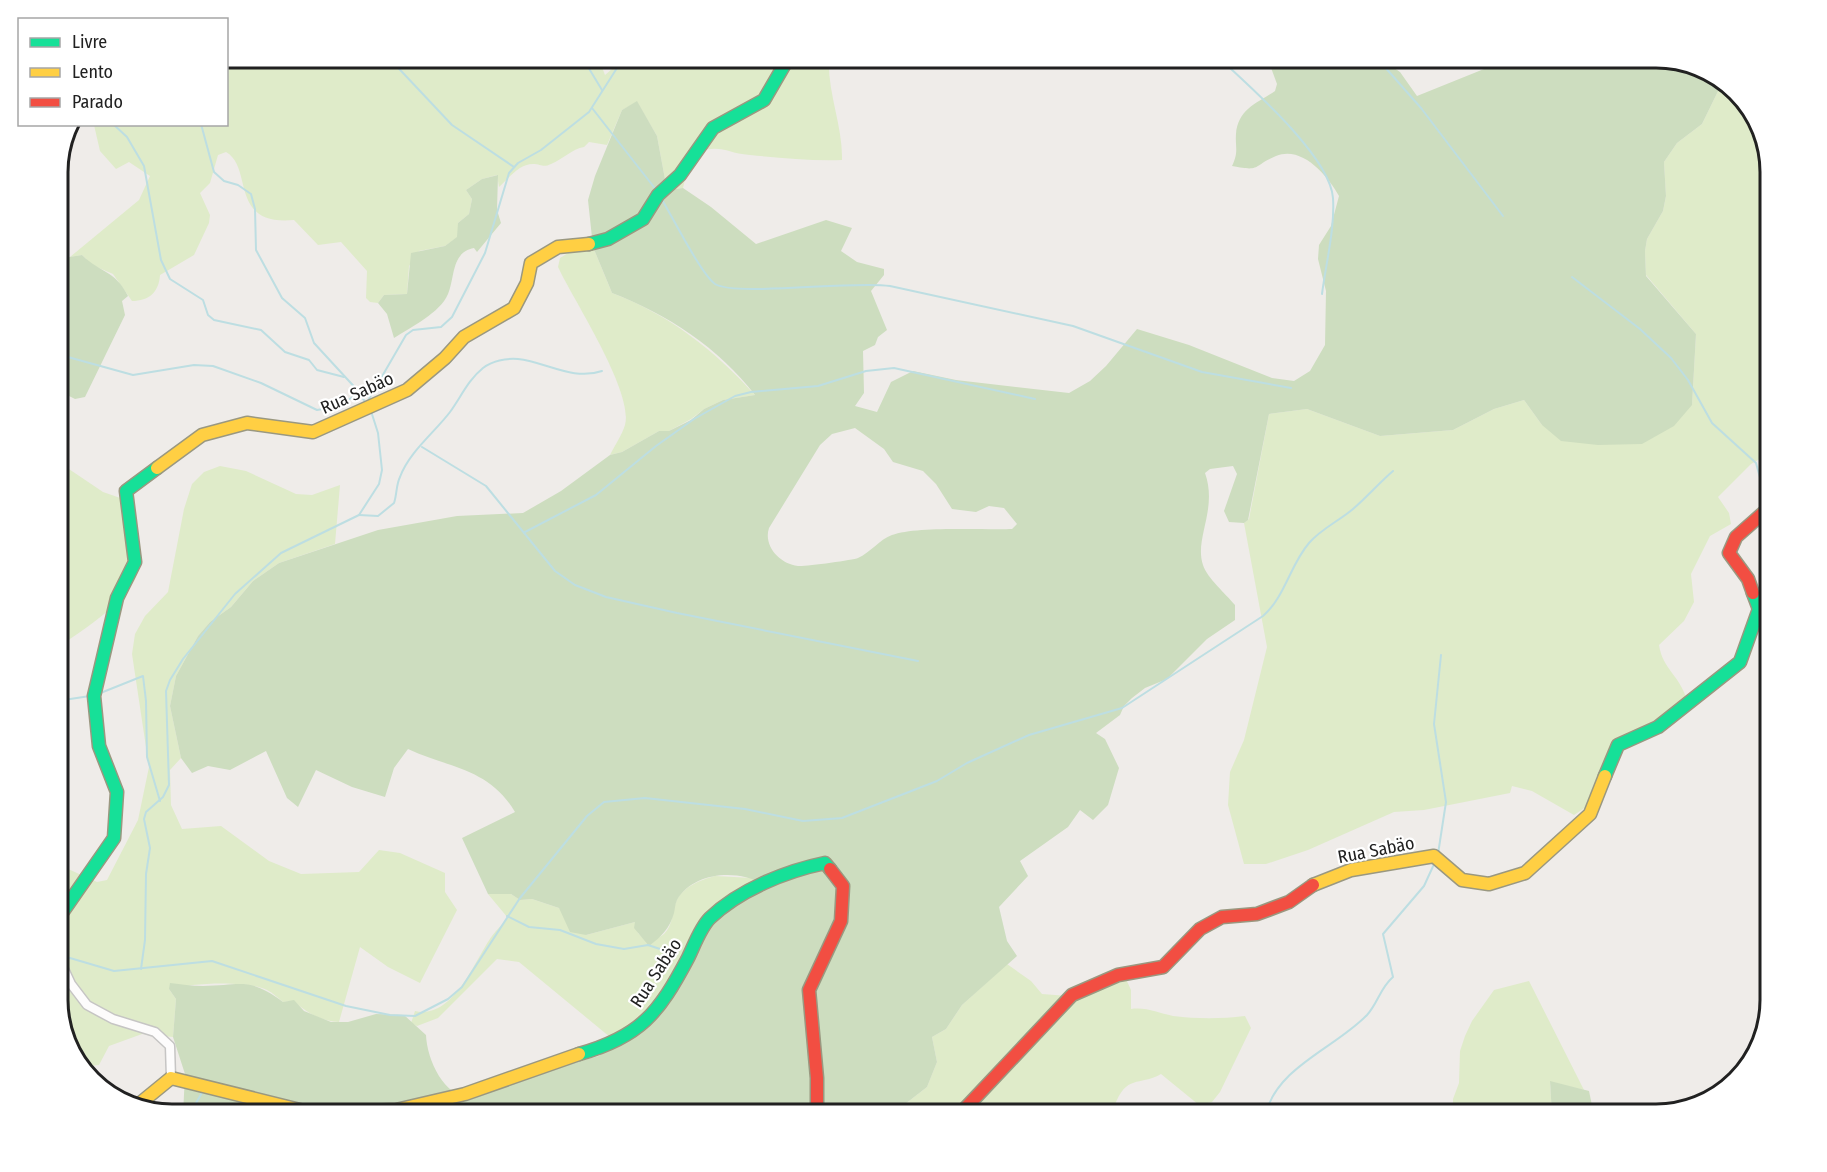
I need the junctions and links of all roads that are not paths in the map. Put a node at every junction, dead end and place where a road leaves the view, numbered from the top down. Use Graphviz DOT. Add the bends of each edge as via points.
graph roads {
  1 [pos="783,68"];
  2 [pos="1760,516"];
  3 [pos="68,904"];
  4 [pos="68,979"];
  5 [pos="171,1078"];
  6 [pos="143,1101"];
  7 [pos="276,1104"];
  8 [pos="422,1104"];
  9 [pos="817,1104"];
  10 [pos="969,1104"];
  1 -- 3 [label="street, Rua Sabäo" via="764,100 713,128 643,219 608,239 584,246 558,247 531,263 527,283 514,308 464,337 407,390 313,432 248,423 202,435 126,491 135,562 117,598 94,696 99,746 117,792 114,838"];
  2 -- 10 [label="street, Rua Sabäo" via="1736,537 1729,553 1748,579 1759,609 1740,662 1658,726 1618,745 1590,814 1525,873 1489,884 1462,880 1434,856 1351,870 1320,881 1289,902 1257,914 1222,917 1200,929 1163,967 1118,975 1072,995"];
  4 -- 5 [label="street" via="87,1005 113,1019 155,1032 170,1046"];
  5 -- 6 [label="street"];
  5 -- 7 [label="street, Rua Sabäo"];
  8 -- 9 [label="street, Rua Sabäo" via="465,1094 612,1045 648,1020 676,981 709,919 754,888 796,869 825,863 843,886 841,921 809,990"];
}
